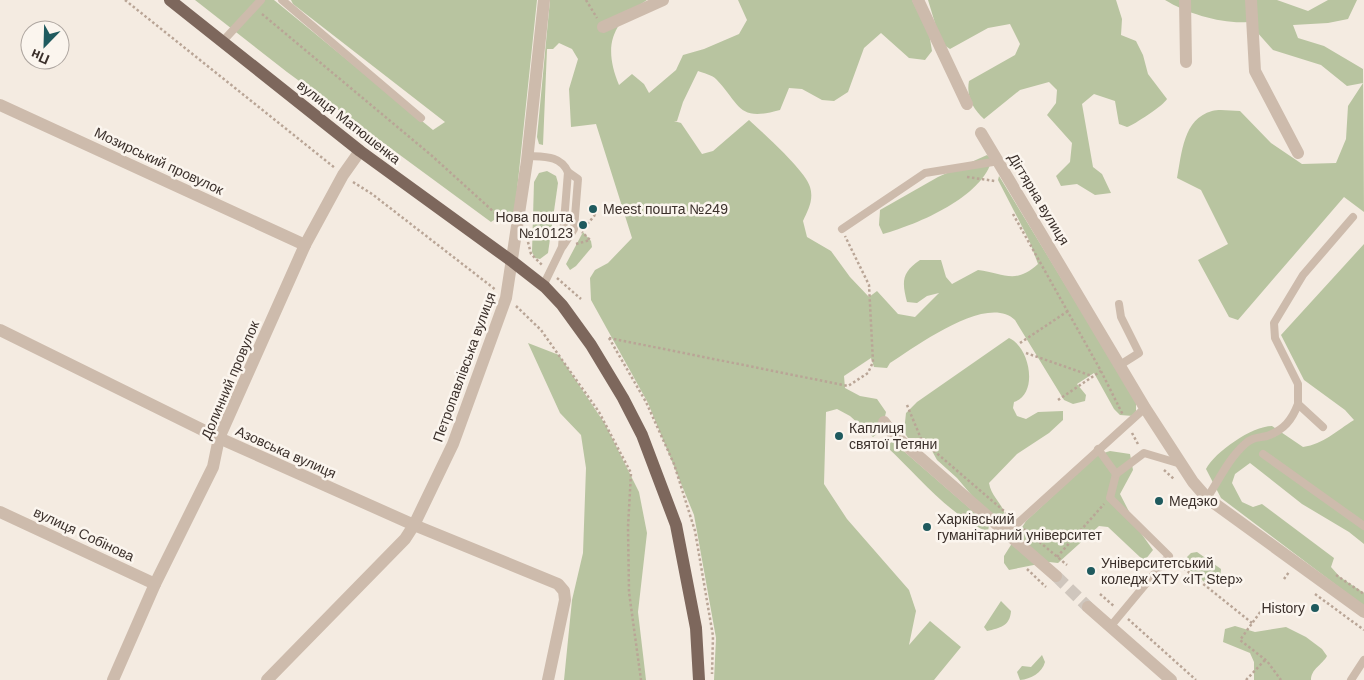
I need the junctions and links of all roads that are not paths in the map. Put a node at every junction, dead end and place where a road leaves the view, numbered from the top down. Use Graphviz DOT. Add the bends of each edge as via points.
graph roads {
  1 [pos="170,0"];
  2 [pos="261,0"];
  3 [pos="282,0"];
  4 [pos="544,0"];
  5 [pos="663,0"];
  6 [pos="918,0"];
  7 [pos="1185,0"];
  8 [pos="1251,0"];
  9 [pos="604,27"];
  10 [pos="222,42"];
  11 [pos="1186,62"];
  12 [pos="966,104"];
  13 [pos="0,105"];
  14 [pos="421,118"];
  15 [pos="981,133"];
  16 [pos="360,152"];
  17 [pos="1298,153"];
  18 [pos="527,156"];
  19 [pos="999,161"];
  20 [pos="1353,217"];
  21 [pos="842,229"];
  22 [pos="305,244"];
  23 [pos="513,262"];
  24 [pos="543,286"];
  25 [pos="1119,304"];
  26 [pos="0,330"];
  27 [pos="1120,365"];
  28 [pos="1298,404"];
  29 [pos="1145,408"];
  30 [pos="884,422"];
  31 [pos="1323,427"];
  32 [pos="219,438"];
  33 [pos="1098,449"];
  34 [pos="1263,454"];
  35 [pos="1182,464"];
  36 [pos="1116,474"];
  37 [pos="1207,498"];
  38 [pos="0,512"];
  39 [pos="414,525"];
  40 [pos="1364,526"];
  41 [pos="1007,533"];
  42 [pos="1056,576"];
  43 [pos="154,584"];
  44 [pos="1088,607"];
  45 [pos="1364,612"];
  46 [pos="1110,627"];
  47 [pos="1364,660"];
  48 [pos="113,680"];
  49 [pos="267,680"];
  50 [pos="548,680"];
  51 [pos="699,680"];
  52 [pos="1171,680"];
  53 [pos="1350,680"];
  1 -- 10 [label="main road, вулиця Матюшенка"];
  2 -- 10 [label="lane"];
  3 -- 14 [label="lane"];
  4 -- 18 [label="street, Петропавлівська вулиця"];
  5 -- 9 [label="street"];
  6 -- 12 [label="street"];
  7 -- 11 [label="street"];
  8 -- 17 [label="street" via="1255,71"];
  10 -- 16 [label="main road, вулиця Матюшенка"];
  13 -- 22 [label="street, Мозирський провулок"];
  15 -- 19 [label="street, Дігтярна вулиця"];
  16 -- 22 [label="street, Долинний провулок" via="343,175"];
  16 -- 23 [label="main road, вулиця Матюшенка"];
  18 -- 23 [label="street, Петропавлівська вулиця"];
  18 -- 24 [label="lane" via="557,159 568,172 562,248"];
  19 -- 21 [label="lane" via="925,173"];
  19 -- 27 [label="street, Дігтярна вулиця"];
  20 -- 28 [label="lane" via="1303,275 1274,323 1275,338 1298,384"];
  22 -- 32 [label="street, Долинний провулок"];
  23 -- 24 [label="main road, вулиця Матюшенка"];
  23 -- 39 [label="street, Петропавлівська вулиця" via="506,298 453,444"];
  24 -- 51 [label="main road, вулиця Матюшенка" via="562,305 591,344 642,435 676,525 696,628"];
  25 -- 27 [label="lane" via="1121,317 1140,353"];
  26 -- 32 [label="street, Азовська вулиця"];
  27 -- 29 [label="street, Дігтярна вулиця"];
  28 -- 31 [label="lane"];
  28 -- 37 [label="lane" via="1286,426 1251,439 1239,450"];
  29 -- 33 [label="lane"];
  29 -- 35 [label="street, Дігтярна вулиця"];
  30 -- 41 [label="street"];
  32 -- 39 [label="street, Азовська вулиця"];
  32 -- 43 [label="street, Долинний провулок" via="214,467"];
  33 -- 36 [label="lane"];
  33 -- 41 [label="lane"];
  34 -- 40 [label="lane"];
  35 -- 36 [label="lane" via="1144,454"];
  35 -- 37 [label="street, Дігтярна вулиця"];
  36 -- 46 [label="lane" via="1110,498 1169,556"];
  37 -- 45 [label="street, Дігтярна вулиця"];
  38 -- 43 [label="street, вулиця Собінова"];
  39 -- 49 [label="street, Петропавлівська вулиця" via="391,555"];
  39 -- 50 [label="street, Азовська вулиця" via="558,584 566,600"];
  41 -- 42 [label="street"];
  43 -- 48 [label="street, Долинний провулок"];
  44 -- 46 [label="street"];
  46 -- 52 [label="street"];
  47 -- 53 [label="lane"];
}
